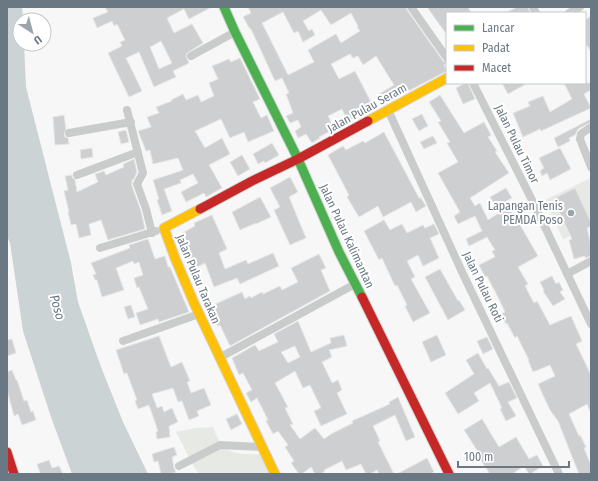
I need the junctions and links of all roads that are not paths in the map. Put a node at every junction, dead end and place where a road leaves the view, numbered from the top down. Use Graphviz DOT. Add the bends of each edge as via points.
graph roads {
  1 [pos="224,7"];
  2 [pos="411,7"];
  3 [pos="580,7"];
  4 [pos="571,12"];
  5 [pos="235,32"];
  6 [pos="191,56"];
  7 [pos="446,57"];
  8 [pos="446,79"];
  9 [pos="473,84"];
  10 [pos="127,110"];
  11 [pos="388,110"];
  12 [pos="131,122"];
  13 [pos="591,127"];
  14 [pos="69,133"];
  15 [pos="138,152"];
  16 [pos="298,159"];
  17 [pos="591,167"];
  18 [pos="77,175"];
  19 [pos="164,228"];
  20 [pos="152,233"];
  21 [pos="100,248"];
  22 [pos="591,261"];
  23 [pos="568,274"];
  24 [pos="355,284"];
  25 [pos="199,314"];
  26 [pos="591,324"];
  27 [pos="122,341"];
  28 [pos="219,358"];
  29 [pos="261,447"];
  30 [pos="7,452"];
  31 [pos="179,466"];
  32 [pos="14,474"];
  33 [pos="275,474"];
  34 [pos="449,474"];
  35 [pos="559,474"];
  1 -- 5 [label="main road, Jalan Pulau Kalimantan"];
  2 -- 7 [label="street"];
  3 -- 4 [label="street"];
  5 -- 6 [label="street"];
  5 -- 16 [label="main road, Jalan Pulau Kalimantan"];
  8 -- 11 [label="main road, Jalan Pulau Seram"];
  9 -- 23 [label="street, Jalan Pulau Timor"];
  10 -- 12 [label="street"];
  11 -- 16 [label="main road, Jalan Pulau Seram"];
  11 -- 35 [label="street, Jalan Pulau Roti"];
  12 -- 14 [label="street"];
  12 -- 15 [label="street"];
  13 -- 17 [label="street" via="581,134 580,139"];
  15 -- 18 [label="street"];
  15 -- 20 [label="street" via="143,174 137,184"];
  16 -- 19 [label="main road, Jalan Pulau Tarakan"];
  16 -- 24 [label="main road, Jalan Pulau Kalimantan"];
  19 -- 20 [label="street"];
  19 -- 25 [label="main road, Jalan Pulau Tarakan"];
  20 -- 21 [label="street"];
  22 -- 23 [label="street"];
  23 -- 26 [label="street, Jalan Pulau Timor"];
  24 -- 28 [label="street"];
  24 -- 34 [label="main road, Jalan Pulau Kalimantan"];
  25 -- 27 [label="street"];
  25 -- 28 [label="main road, Jalan Pulau Tarakan"];
  28 -- 29 [label="main road, Jalan Pulau Tarakan"];
  29 -- 31 [label="street" via="220,445"];
  29 -- 33 [label="main road, Jalan Pulau Tarakan"];
  30 -- 32 [label="main road"];
}
